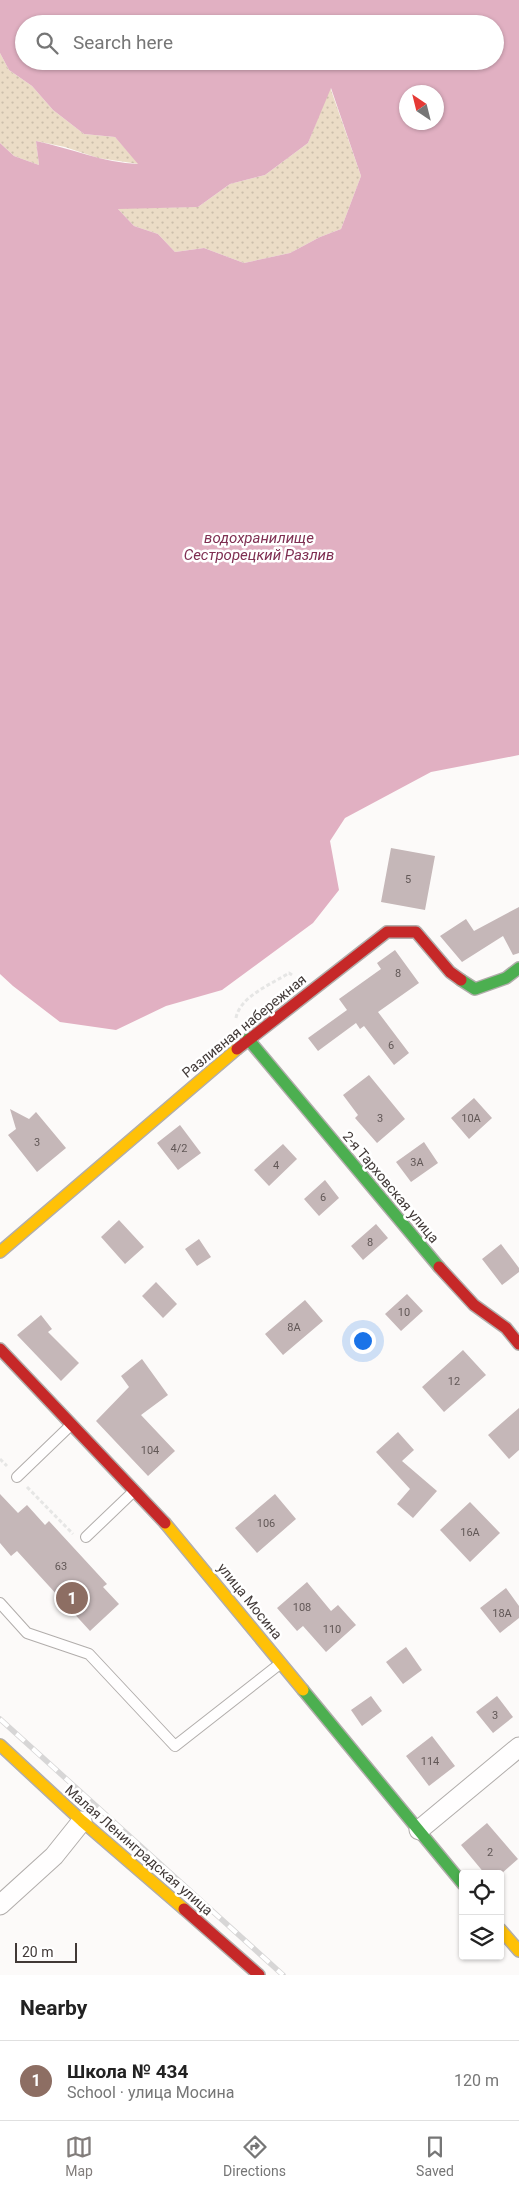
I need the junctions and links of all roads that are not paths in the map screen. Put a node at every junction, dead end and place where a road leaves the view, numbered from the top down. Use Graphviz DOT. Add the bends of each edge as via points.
graph roads {
  1 [pos="519,968"];
  2 [pos="248,1040"];
  3 [pos="0,1252"];
  4 [pos="512,1323"];
  5 [pos="519,1344"];
  6 [pos="0,1349"];
  7 [pos="72,1424"];
  8 [pos="17,1477"];
  9 [pos="134,1490"];
  10 [pos="82,1538"];
  11 [pos="0,1603"];
  12 [pos="281,1663"];
  13 [pos="0,1745"];
  14 [pos="519,1747"];
  15 [pos="82,1821"];
  16 [pos="419,1830"];
  17 [pos="459,1879"];
  18 [pos="0,1905"];
  19 [pos="504,1934"];
  20 [pos="519,1951"];
  21 [pos="259,1975"];
  1 -- 2 [label="street, Разливная набережная" via="506,978 475,989 450,972 416,932 387,932"];
  2 -- 3 [label="street, Разливная набережная"];
  2 -- 4 [label="street, 2-я Тарховская улица" via="474,1306"];
  4 -- 5 [label="street, 2-я Тарховская улица"];
  6 -- 7 [label="street, улица Мосина"];
  7 -- 8 [label="lane"];
  7 -- 9 [label="street, улица Мосина"];
  9 -- 10 [label="lane"];
  9 -- 12 [label="street, улица Мосина" via="174,1532"];
  11 -- 12 [label="lane" via="28,1633 89,1654 175,1746"];
  12 -- 16 [label="street, улица Мосина"];
  13 -- 15 [label="street, Малая Ленинградская улица"];
  14 -- 16 [label="street"];
  15 -- 18 [label="street" via="54,1856"];
  15 -- 21 [label="street, Малая Ленинградская улица"];
  16 -- 17 [label="street, улица Мосина"];
  19 -- 20 [label="street"];
}
